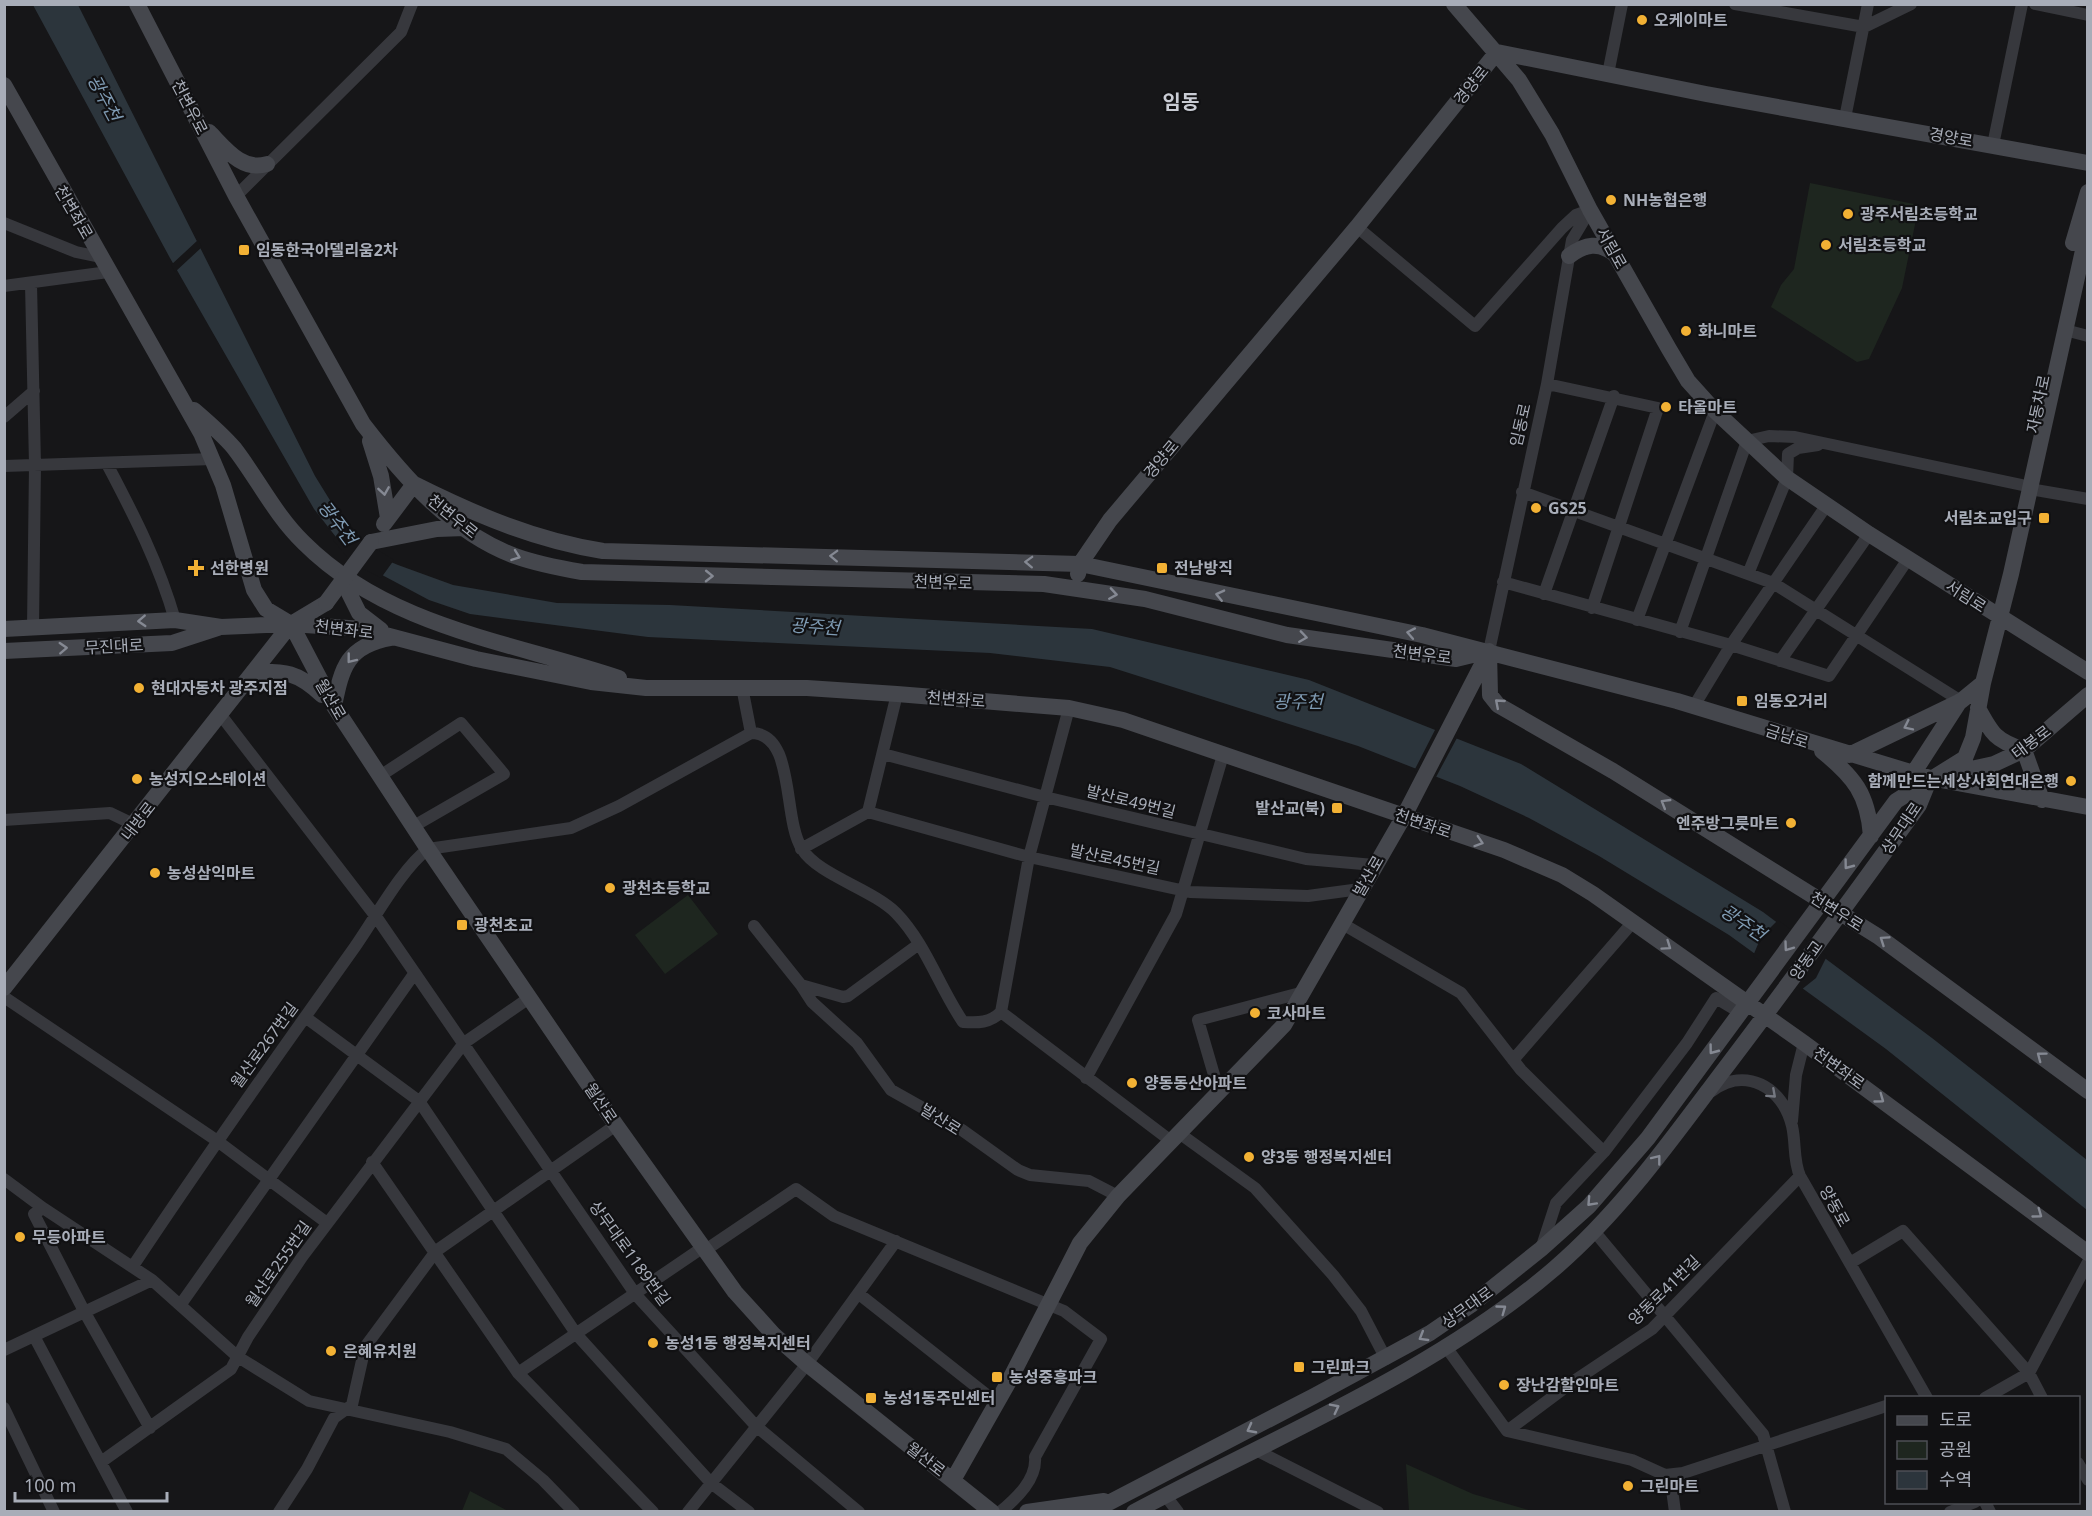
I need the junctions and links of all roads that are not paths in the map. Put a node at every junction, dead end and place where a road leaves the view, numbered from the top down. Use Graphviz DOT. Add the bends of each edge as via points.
graph roads {
  1 [pos="137,4"];
  2 [pos="412,4"];
  3 [pos="1454,4"];
  4 [pos="1622,4"];
  5 [pos="1735,4"];
  6 [pos="1868,4"];
  7 [pos="1911,4"];
  8 [pos="2022,4"];
  9 [pos="2035,4"];
  10 [pos="2088,15"];
  11 [pos="1864,27"];
  12 [pos="1497,52"];
  13 [pos="1608,74"];
  14 [pos="4,85"];
  15 [pos="1845,118"];
  16 [pos="197,121"];
  17 [pos="1992,145"];
  18 [pos="2088,162"];
  19 [pos="267,164"];
  20 [pos="2088,192"];
  21 [pos="236,196"];
  22 [pos="1590,210"];
  23 [pos="4,223"];
  24 [pos="1357,227"];
  25 [pos="2088,228"];
  26 [pos="1616,255"];
  27 [pos="1569,256"];
  28 [pos="100,257"];
  29 [pos="108,272"];
  30 [pos="31,284"];
  31 [pos="4,286"];
  32 [pos="2065,330"];
  33 [pos="2088,336"];
  34 [pos="1546,384"];
  35 [pos="34,392"];
  36 [pos="1614,396"];
  37 [pos="182,399"];
  38 [pos="1715,411"];
  39 [pos="4,417"];
  40 [pos="363,424"];
  41 [pos="1747,441"];
  42 [pos="1827,444"];
  43 [pos="213,459"];
  44 [pos="107,464"];
  45 [pos="35,465"];
  46 [pos="4,466"];
  47 [pos="1787,478"];
  48 [pos="414,484"];
  49 [pos="2026,487"];
  50 [pos="1522,492"];
  51 [pos="2088,499"];
  52 [pos="1826,506"];
  53 [pos="1573,511"];
  54 [pos="388,518"];
  55 [pos="1619,527"];
  56 [pos="465,528"];
  57 [pos="1869,534"];
  58 [pos="371,542"];
  59 [pos="1664,544"];
  60 [pos="1707,559"];
  61 [pos="1908,559"];
  62 [pos="1080,564"];
  63 [pos="1748,574"];
  64 [pos="343,581"];
  65 [pos="1503,582"];
  66 [pos="1773,583"];
  67 [pos="1075,588"];
  68 [pos="1544,594"];
  69 [pos="1592,608"];
  70 [pos="1815,610"];
  71 [pos="2000,618"];
  72 [pos="175,620"];
  73 [pos="1637,620"];
  74 [pos="291,624"];
  75 [pos="33,627"];
  76 [pos="221,627"];
  77 [pos="4,629"];
  78 [pos="1680,632"];
  79 [pos="1855,634"];
  80 [pos="395,638"];
  81 [pos="1731,645"];
  82 [pos="4,651"];
  83 [pos="1489,651"];
  84 [pos="1780,661"];
  85 [pos="253,672"];
  86 [pos="2088,672"];
  87 [pos="1983,683"];
  88 [pos="646,687"];
  89 [pos="742,687"];
  90 [pos="897,694"];
  91 [pos="2088,695"];
  92 [pos="1961,701"];
  93 [pos="334,706"];
  94 [pos="1694,706"];
  95 [pos="1069,708"];
  96 [pos="1978,708"];
  97 [pos="220,714"];
  98 [pos="752,733"];
  99 [pos="1814,745"];
  100 [pos="2024,750"];
  101 [pos="883,754"];
  102 [pos="1223,755"];
  103 [pos="1849,755"];
  104 [pos="1913,774"];
  105 [pos="380,776"];
  106 [pos="1930,778"];
  107 [pos="1045,797"];
  108 [pos="2042,800"];
  109 [pos="1896,801"];
  110 [pos="2088,807"];
  111 [pos="868,812"];
  112 [pos="1404,816"];
  113 [pos="4,820"];
  114 [pos="135,825"];
  115 [pos="414,826"];
  116 [pos="1198,834"];
  117 [pos="1871,836"];
  118 [pos="428,849"];
  119 [pos="801,849"];
  120 [pos="1029,857"];
  121 [pos="1374,865"];
  122 [pos="1360,889"];
  123 [pos="1183,891"];
  124 [pos="1821,900"];
  125 [pos="1840,913"];
  126 [pos="376,918"];
  127 [pos="1633,922"];
  128 [pos="1341,923"];
  129 [pos="754,926"];
  130 [pos="919,944"];
  131 [pos="414,974"];
  132 [pos="801,985"];
  133 [pos="4,988"];
  134 [pos="1304,992"];
  135 [pos="4,997"];
  136 [pos="529,998"];
  137 [pos="1748,1003"];
  138 [pos="1001,1012"];
  139 [pos="1769,1012"];
  140 [pos="305,1017"];
  141 [pos="464,1043"];
  142 [pos="1804,1043"];
  143 [pos="356,1054"];
  144 [pos="1513,1060"];
  145 [pos="1086,1078"];
  146 [pos="2088,1091"];
  147 [pos="1219,1092"];
  148 [pos="1703,1098"];
  149 [pos="419,1101"];
  150 [pos="616,1125"];
  151 [pos="1792,1126"];
  152 [pos="1175,1137"];
  153 [pos="216,1140"];
  154 [pos="1604,1152"];
  155 [pos="372,1162"];
  156 [pos="550,1169"];
  157 [pos="1800,1176"];
  158 [pos="4,1179"];
  159 [pos="268,1179"];
  160 [pos="1118,1196"];
  161 [pos="43,1208"];
  162 [pos="493,1211"];
  163 [pos="327,1223"];
  164 [pos="1594,1231"];
  165 [pos="896,1242"];
  166 [pos="703,1249"];
  167 [pos="1541,1249"];
  168 [pos="436,1251"];
  169 [pos="2088,1253"];
  170 [pos="2088,1262"];
  171 [pos="1850,1263"];
  172 [pos="133,1266"];
  173 [pos="152,1280"];
  174 [pos="859,1294"];
  175 [pos="636,1295"];
  176 [pos="181,1304"];
  177 [pos="1049,1306"];
  178 [pos="84,1311"];
  179 [pos="1665,1317"];
  180 [pos="577,1335"];
  181 [pos="34,1336"];
  182 [pos="1446,1347"];
  183 [pos="4,1350"];
  184 [pos="238,1357"];
  185 [pos="1386,1359"];
  186 [pos="807,1365"];
  187 [pos="518,1373"];
  188 [pos="2029,1373"];
  189 [pos="1925,1395"];
  190 [pos="1989,1396"];
  191 [pos="2041,1396"];
  192 [pos="997,1403"];
  193 [pos="1885,1407"];
  194 [pos="4,1408"];
  195 [pos="343,1410"];
  196 [pos="756,1426"];
  197 [pos="150,1428"];
  198 [pos="1507,1431"];
  199 [pos="1767,1447"];
  200 [pos="1254,1449"];
  201 [pos="101,1462"];
  202 [pos="2080,1465"];
  203 [pos="1677,1474"];
  204 [pos="953,1480"];
  205 [pos="2088,1480"];
  206 [pos="711,1483"];
  207 [pos="1165,1495"];
  208 [pos="1120,1498"];
  209 [pos="1972,1504"];
  210 [pos="984,1508"];
  211 [pos="1361,1508"];
  212 [pos="853,1510"];
  213 [pos="54,1512"];
  214 [pos="128,1512"];
  215 [pos="279,1512"];
  216 [pos="574,1512"];
  217 [pos="653,1512"];
  218 [pos="688,1512"];
  219 [pos="749,1512"];
  220 [pos="1000,1512"];
  221 [pos="1027,1512"];
  222 [pos="1091,1512"];
  223 [pos="1134,1512"];
  224 [pos="1178,1512"];
  225 [pos="1378,1512"];
  226 [pos="1674,1512"];
  227 [pos="1785,1512"];
  228 [pos="1950,1512"];
  1 -- 16 [label="street, 천변우로"];
  2 -- 19 [label="street" via="401,32"];
  3 -- 12 [label="street, 서림로"];
  4 -- 13 [label="street"];
  5 -- 11 [label="street"];
  6 -- 11 [label="street"];
  7 -- 11 [label="street"];
  8 -- 17 [label="street"];
  9 -- 10 [label="street"];
  11 -- 15 [label="street"];
  12 -- 13 [label="street, 경양로"];
  12 -- 22 [label="street, 서림로" via="1552,134"];
  12 -- 24 [label="street, 경양로"];
  13 -- 15 [label="street, 경양로"];
  14 -- 28 [label="street, 천변좌로"];
  15 -- 17 [label="street, 경양로"];
  16 -- 19 [label="street" via="241,162 253,166"];
  16 -- 21 [label="street, 천변우로"];
  17 -- 18 [label="street, 경양로"];
  19 -- 21 [label="street"];
  20 -- 49 [label="street, 자동차로" via="2080,211"];
  21 -- 40 [label="street, 천변우로"];
  22 -- 24 [label="street" via="1576,215 1562,228 1475,326"];
  22 -- 26 [label="street, 서림로"];
  22 -- 27 [label="street, 임동로" via="1574,234"];
  23 -- 28 [label="street" via="76,252"];
  24 -- 62 [label="street, 경양로" via="1110,520"];
  25 -- 32 [label="street, 자동차로"];
  26 -- 27 [label="street" via="1604,247 1590,245"];
  26 -- 38 [label="street, 서림로" via="1688,381"];
  27 -- 34 [label="street, 임동로"];
  28 -- 29 [label="street, 천변좌로"];
  29 -- 30 [label="street"];
  29 -- 37 [label="street, 천변좌로"];
  30 -- 31 [label="street"];
  30 -- 35 [label="street"];
  32 -- 33 [label="street"];
  32 -- 49 [label="street, 자동차로"];
  34 -- 36 [label="street"];
  34 -- 50 [label="street, 임동로"];
  35 -- 39 [label="street"];
  35 -- 45 [label="street"];
  36 -- 53 [label="street"];
  36 -- 55 [label="street" via="1658,408"];
  37 -- 43 [label="street, 천변좌로"];
  37 -- 88 [label="street, 천변좌로" via="232,446 302,542 322,561 375,595 486,642 586,667"];
  38 -- 41 [label="street, 서림로"];
  38 -- 59 [label="street"];
  40 -- 48 [label="street, 천변우로"];
  40 -- 54 [label="street, one-way" via="377,460"];
  41 -- 42 [label="street" via="1781,436"];
  41 -- 47 [label="street, 서림로"];
  41 -- 60 [label="street"];
  42 -- 47 [label="street" via="1791,451 1785,460"];
  42 -- 49 [label="street"];
  43 -- 44 [label="street"];
  43 -- 74 [label="street, 천변좌로" via="254,590 266,609"];
  44 -- 45 [label="street"];
  44 -- 72 [label="street" via="147,539"];
  45 -- 46 [label="street"];
  45 -- 75 [label="street"];
  47 -- 52 [label="street, 서림로"];
  47 -- 63 [label="street"];
  48 -- 54 [label="street"];
  48 -- 56 [label="street, 천변우로"];
  62 -- 48 [label="street, 천변우로, one-way" via="603,551 539,538"];
  49 -- 51 [label="street"];
  49 -- 71 [label="street, 자동차로"];
  50 -- 53 [label="street"];
  50 -- 65 [label="street, 임동로"];
  52 -- 57 [label="street, 서림로"];
  52 -- 66 [label="street"];
  53 -- 55 [label="street"];
  53 -- 68 [label="street"];
  54 -- 58 [label="street"];
  55 -- 59 [label="street"];
  55 -- 69 [label="street"];
  56 -- 58 [label="street" via="437,529"];
  56 -- 67 [label="street, 천변우로, one-way" via="514,556 582,572"];
  57 -- 61 [label="street, 서림로"];
  57 -- 70 [label="street"];
  58 -- 64 [label="street, bridge"];
  59 -- 60 [label="street"];
  59 -- 73 [label="street"];
  60 -- 63 [label="street"];
  60 -- 78 [label="street"];
  61 -- 71 [label="street, 서림로"];
  61 -- 79 [label="street"];
  62 -- 67 [label="street, 경양로"];
  83 -- 62 [label="street, 천변우로, one-way"];
  63 -- 66 [label="street"];
  64 -- 74 [label="street, 무진대로, bridge" via="326,603"];
  64 -- 80 [label="street" via="351,601 368,622"];
  65 -- 68 [label="street"];
  65 -- 83 [label="street, 임동로"];
  66 -- 70 [label="street"];
  66 -- 81 [label="street"];
  67 -- 83 [label="street, 천변우로, one-way" via="1145,598 1299,636 1456,659"];
  68 -- 69 [label="street"];
  69 -- 73 [label="street"];
  70 -- 79 [label="street"];
  70 -- 84 [label="street"];
  71 -- 86 [label="street, 서림로"];
  71 -- 87 [label="street, 자동차로"];
  72 -- 75 [label="street, 무진대로, one-way"];
  72 -- 76 [label="street, 무진대로"];
  73 -- 78 [label="street"];
  74 -- 76 [label="street, 무진대로"];
  74 -- 80 [label="street, 천변좌로" via="337,626"];
  74 -- 85 [label="street, 내방로"];
  74 -- 93 [label="street, 월산로"];
  75 -- 77 [label="street, 무진대로"];
  82 -- 76 [label="street, 무진대로, one-way" via="172,643"];
  78 -- 81 [label="street"];
  79 -- 84 [label="street" via="1829,676"];
  79 -- 92 [label="street"];
  80 -- 88 [label="street, 천변좌로" via="552,676"];
  80 -- 93 [label="street, one-way" via="379,640 353,653 345,664"];
  81 -- 84 [label="street"];
  81 -- 94 [label="street"];
  83 -- 94 [label="street, 금남로"];
  83 -- 112 [label="street, 발산로"];
  124 -- 83 [label="street, 천변우로, one-way" via="1498,705 1490,695"];
  85 -- 93 [label="street" via="295,674"];
  85 -- 97 [label="street, 내방로"];
  87 -- 92 [label="street"];
  87 -- 96 [label="street, 자동차로"];
  88 -- 89 [label="street, 천변좌로"];
  89 -- 90 [label="street, 천변좌로"];
  89 -- 98 [label="street"];
  90 -- 95 [label="street, 천변좌로"];
  90 -- 101 [label="street"];
  91 -- 100 [label="street, 태봉로"];
  92 -- 103 [label="street, one-way"];
  92 -- 104 [label="street"];
  93 -- 105 [label="street, 월산로"];
  94 -- 99 [label="street, 금남로"];
  95 -- 102 [label="street, 천변좌로" via="1123,720"];
  95 -- 107 [label="street"];
  96 -- 100 [label="street" via="1998,740"];
  96 -- 106 [label="street, 자동차로" via="1965,758"];
  97 -- 114 [label="street, 내방로"];
  97 -- 126 [label="street, 상무대로1189번길"];
  98 -- 118 [label="street" via="571,828"];
  98 -- 119 [label="street" via="769,737 779,751 790,818"];
  99 -- 103 [label="street, 금남로"];
  99 -- 117 [label="street, 상무대로" via="1854,779 1868,812"];
  100 -- 106 [label="street, 태봉로" via="1994,764"];
  100 -- 108 [label="street"];
  101 -- 107 [label="street, 발산로49번길"];
  101 -- 111 [label="street"];
  102 -- 112 [label="street, 천변좌로"];
  102 -- 116 [label="street"];
  103 -- 104 [label="street, 금남로"];
  104 -- 106 [label="street, 금남로"];
  104 -- 109 [label="street"];
  105 -- 115 [label="street, 월산로"];
  105 -- 115 [label="street" via="461,723 504,774"];
  106 -- 108 [label="street, 금남로"];
  106 -- 109 [label="street, 상무대로"];
  106 -- 125 [label="street, 상무대로" via="1919,805"];
  107 -- 116 [label="street, 발산로49번길"];
  107 -- 120 [label="street"];
  108 -- 110 [label="street, 금남로"];
  109 -- 117 [label="street, 상무대로"];
  111 -- 119 [label="street"];
  111 -- 120 [label="street, 발산로45번길"];
  112 -- 121 [label="street, 발산로"];
  112 -- 127 [label="street, 천변좌로, one-way" via="1537,863"];
  113 -- 114 [label="street" via="110,813"];
  114 -- 133 [label="street, 내방로"];
  115 -- 118 [label="street, 월산로"];
  116 -- 121 [label="street, 발산로49번길" via="1306,859"];
  116 -- 123 [label="street"];
  117 -- 124 [label="street, 상무대로, one-way"];
  118 -- 126 [label="street, 월산로267번길" via="415,858"];
  118 -- 136 [label="street, 월산로"];
  119 -- 130 [label="street" via="894,912"];
  120 -- 123 [label="street, 발산로45번길"];
  120 -- 138 [label="street"];
  121 -- 122 [label="street, 발산로"];
  122 -- 123 [label="street, 발산로45번길" via="1308,896"];
  122 -- 128 [label="street, 발산로"];
  123 -- 145 [label="street" via="1176,914"];
  124 -- 125 [label="street, 천변우로"];
  124 -- 137 [label="street, 상무대로, one-way"];
  125 -- 139 [label="street, 양동교"];
  146 -- 125 [label="street, 천변우로, one-way" via="1938,978"];
  126 -- 131 [label="street, 상무대로1189번길"];
  126 -- 140 [label="street, 월산로267번길"];
  127 -- 137 [label="street, 천변좌로, one-way"];
  127 -- 144 [label="street"];
  128 -- 134 [label="street, 발산로"];
  128 -- 144 [label="street" via="1461,993"];
  129 -- 132 [label="street, 발산로"];
  130 -- 132 [label="street" via="848,996"];
  130 -- 138 [label="street" via="963,1022 995,1019"];
  131 -- 141 [label="street, 상무대로1189번길"];
  131 -- 143 [label="street"];
  132 -- 160 [label="street, 발산로" via="812,1002 857,1043 891,1090 952,1124 1018,1170 1030,1175 1089,1181"];
  134 -- 147 [label="street, 발산로" via="1284,1025"];
  134 -- 147 [label="street" via="1198,1020"];
  135 -- 153 [label="street"];
  136 -- 141 [label="street, 월산로255번길"];
  136 -- 150 [label="street, 월산로"];
  137 -- 139 [label="street, 천변좌로"];
  137 -- 154 [label="street" via="1716,998 1687,1043"];
  137 -- 167 [label="street, 상무대로, one-way" via="1648,1138 1589,1206"];
  138 -- 145 [label="street"];
  139 -- 142 [label="street, 천변좌로"];
  139 -- 148 [label="street, 상무대로"];
  140 -- 143 [label="street"];
  140 -- 153 [label="street, 월산로267번길"];
  141 -- 149 [label="street, 월산로255번길"];
  141 -- 156 [label="street, 상무대로1189번길"];
  142 -- 151 [label="street" via="1796,1075"];
  142 -- 169 [label="street, 천변좌로, one-way"];
  143 -- 149 [label="street"];
  143 -- 159 [label="street"];
  144 -- 154 [label="street"];
  145 -- 152 [label="street"];
  147 -- 152 [label="street, 발산로"];
  148 -- 151 [label="street, 양동로, one-way" via="1729,1080 1754,1081 1777,1096"];
  164 -- 148 [label="street, 상무대로, one-way" via="1650,1168"];
  149 -- 155 [label="street, 월산로255번길"];
  149 -- 162 [label="street"];
  150 -- 156 [label="street"];
  150 -- 166 [label="street, 월산로"];
  151 -- 157 [label="street, 양동로"];
  152 -- 160 [label="street, 발산로"];
  152 -- 185 [label="street" via="1255,1188 1361,1311"];
  153 -- 159 [label="street"];
  153 -- 172 [label="street, 월산로267번길"];
  154 -- 167 [label="street" via="1556,1203"];
  155 -- 163 [label="street, 월산로255번길"];
  155 -- 168 [label="street"];
  156 -- 162 [label="street"];
  156 -- 175 [label="street, 상무대로1189번길"];
  157 -- 171 [label="street, 양동로"];
  157 -- 179 [label="street, 양동로41번길"];
  158 -- 161 [label="street"];
  159 -- 163 [label="street"];
  159 -- 176 [label="street"];
  160 -- 177 [label="street, 발산로" via="1080,1243"];
  161 -- 172 [label="street"];
  161 -- 178 [label="street" via="34,1214"];
  162 -- 168 [label="street"];
  162 -- 180 [label="street"];
  163 -- 184 [label="street, 월산로255번길"];
  164 -- 179 [label="street"];
  182 -- 164 [label="street, 상무대로, one-way" via="1555,1268"];
  165 -- 166 [label="street" via="834,1216 796,1190"];
  165 -- 174 [label="street"];
  165 -- 177 [label="street"];
  166 -- 175 [label="street"];
  166 -- 186 [label="street, 월산로" via="768,1329"];
  167 -- 185 [label="street, 상무대로, one-way" via="1471,1305"];
  168 -- 187 [label="street"];
  168 -- 195 [label="street" via="364,1347 352,1405"];
  170 -- 188 [label="street"];
  171 -- 188 [label="street" via="1903,1231"];
  171 -- 189 [label="street, 양동로"];
  172 -- 173 [label="street"];
  173 -- 176 [label="street"];
  173 -- 178 [label="street"];
  174 -- 186 [label="street"];
  174 -- 192 [label="street"];
  175 -- 180 [label="street"];
  175 -- 196 [label="street, 상무대로1189번길"];
  176 -- 184 [label="street"];
  177 -- 192 [label="street, 발산로"];
  177 -- 220 [label="street" via="1064,1311 1101,1339 1035,1456 1036,1467 1018,1497"];
  178 -- 181 [label="street"];
  178 -- 197 [label="street"];
  179 -- 198 [label="street, 양동로41번길"];
  179 -- 199 [label="street" via="1763,1434"];
  180 -- 187 [label="street"];
  180 -- 206 [label="street"];
  181 -- 183 [label="street"];
  181 -- 201 [label="street"];
  182 -- 198 [label="street"];
  200 -- 182 [label="street, 상무대로, one-way"];
  184 -- 195 [label="street" via="309,1401"];
  184 -- 197 [label="street, 월산로255번길" via="231,1369"];
  185 -- 208 [label="street, 상무대로, one-way"];
  186 -- 196 [label="street"];
  186 -- 204 [label="street, 월산로"];
  187 -- 217 [label="street"];
  188 -- 190 [label="street"];
  188 -- 191 [label="street"];
  192 -- 204 [label="street, 발산로"];
  193 -- 199 [label="street"];
  194 -- 213 [label="street"];
  195 -- 215 [label="street" via="334,1418 308,1469"];
  195 -- 216 [label="street" via="450,1432 506,1449"];
  196 -- 206 [label="street"];
  196 -- 212 [label="street, 상무대로1189번길"];
  197 -- 201 [label="street, 월산로255번길"];
  198 -- 203 [label="street"];
  199 -- 203 [label="street"];
  199 -- 227 [label="street"];
  200 -- 207 [label="street, 상무대로"];
  200 -- 211 [label="street"];
  201 -- 214 [label="street"];
  202 -- 205 [label="street"];
  203 -- 226 [label="street"];
  204 -- 210 [label="street, 월산로"];
  206 -- 218 [label="street"];
  206 -- 219 [label="street"];
  207 -- 223 [label="street, 상무대로"];
  207 -- 224 [label="street"];
  208 -- 221 [label="street"];
  208 -- 222 [label="street, 상무대로"];
  209 -- 228 [label="street"];
  211 -- 225 [label="street"];
}
